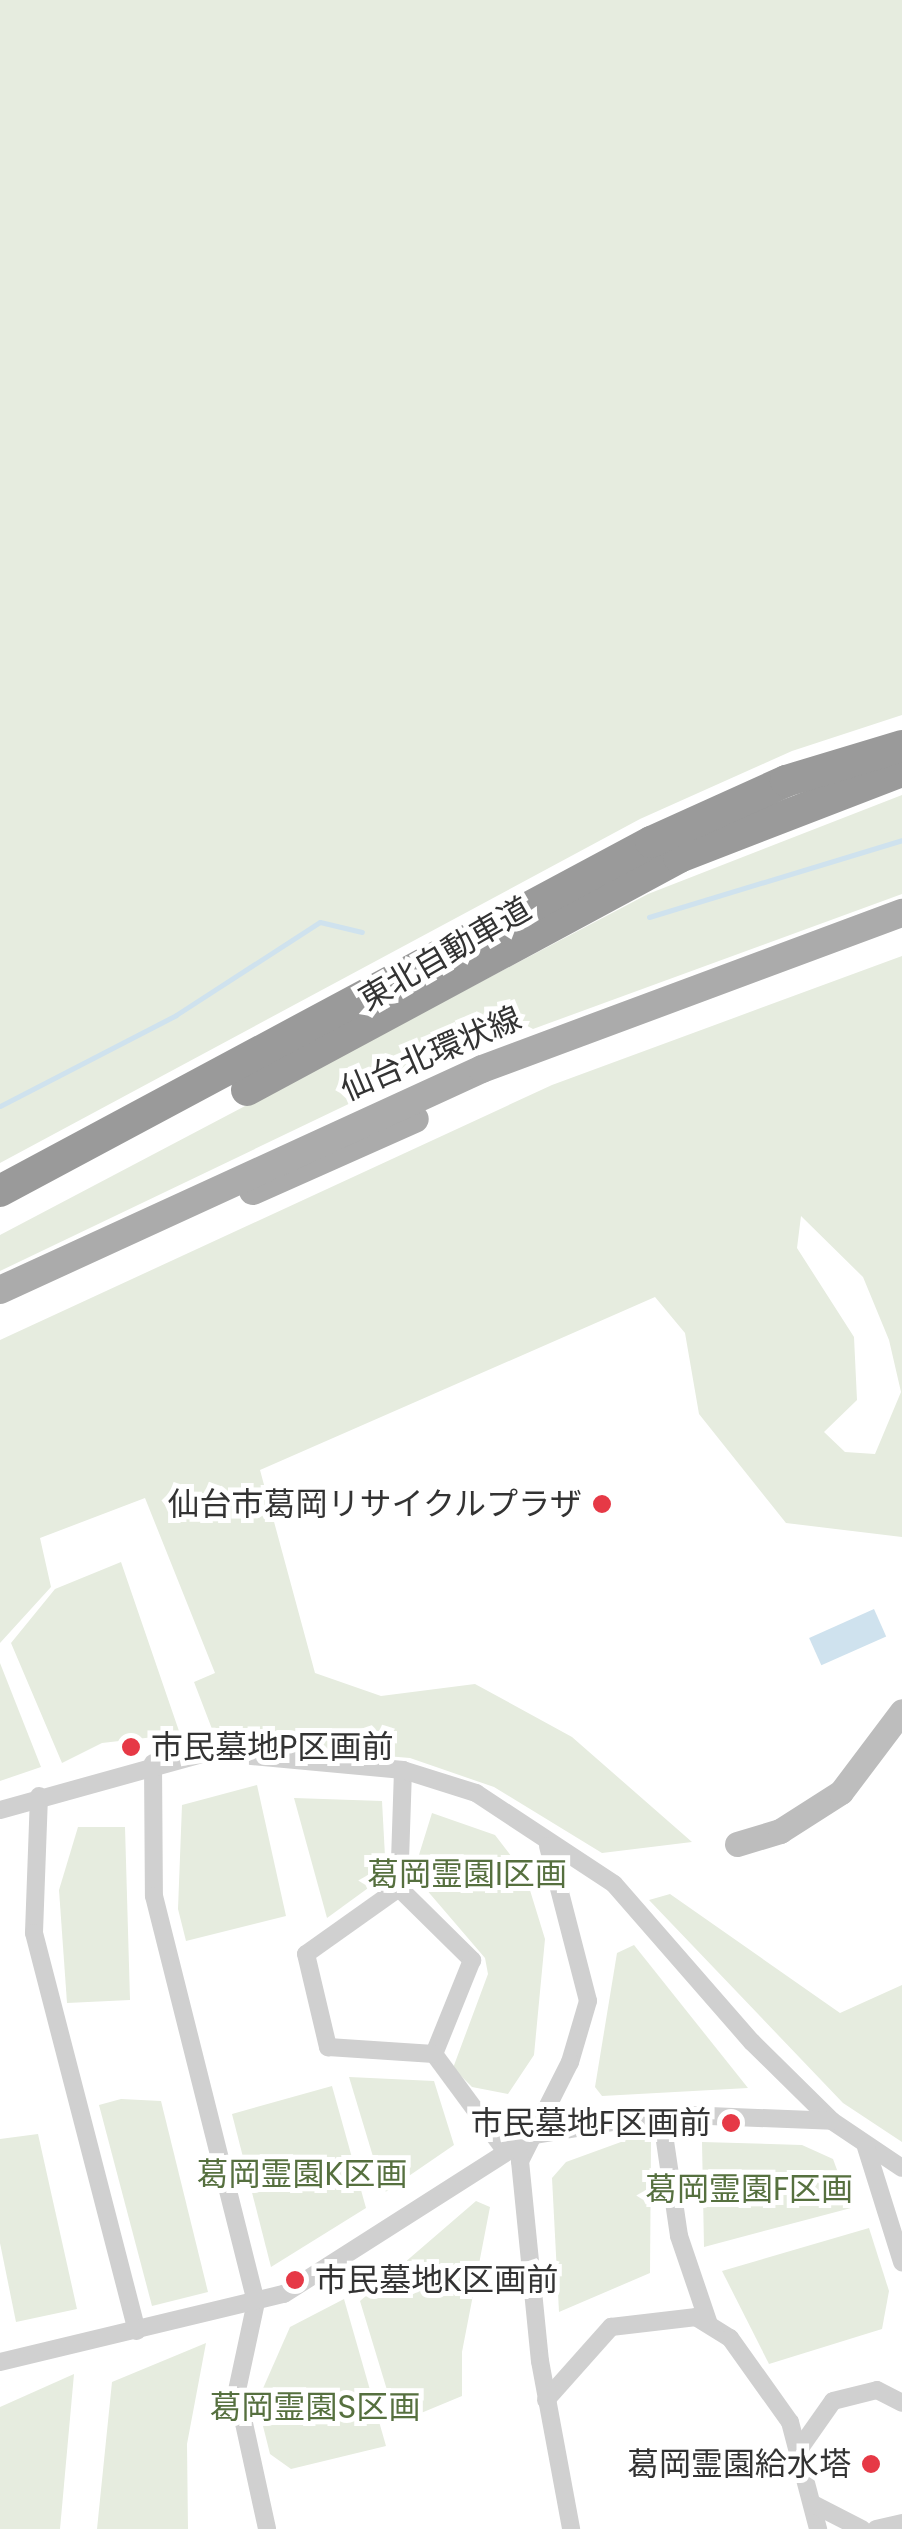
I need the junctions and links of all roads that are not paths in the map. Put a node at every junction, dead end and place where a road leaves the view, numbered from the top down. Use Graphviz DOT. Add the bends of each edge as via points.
graph roads {
  1 [pos="902,746"];
  2 [pos="902,771"];
  3 [pos="902,913"];
  4 [pos="902,934"];
  5 [pos="0,1191"];
  6 [pos="0,1216"];
  7 [pos="0,1290"];
  8 [pos="0,1310"];
  9 [pos="902,1711"];
  10 [pos="153,1763"];
  11 [pos="403,1770"];
  12 [pos="39,1796"];
  13 [pos="0,1810"];
  14 [pos="736,1844"];
  15 [pos="548,1846"];
  16 [pos="399,1888"];
  17 [pos="434,2054"];
  18 [pos="661,2114"];
  19 [pos="832,2121"];
  20 [pos="534,2136"];
  21 [pos="866,2146"];
  22 [pos="504,2150"];
  23 [pos="902,2168"];
  24 [pos="902,2262"];
  25 [pos="256,2302"];
  26 [pos="709,2324"];
  27 [pos="138,2330"];
  28 [pos="0,2362"];
  29 [pos="546,2400"];
  30 [pos="902,2403"];
  31 [pos="800,2448"];
  32 [pos="815,2506"];
  33 [pos="902,2523"];
  34 [pos="267,2529"];
  35 [pos="571,2529"];
  36 [pos="818,2529"];
  37 [pos="862,2529"];
  38 [pos="876,2529"];
  1 -- 5 [label="highway, 東北自動車道" via="786,781 650,842"];
  2 -- 6 [label="highway, 東北自動車道" via="679,858"];
  3 -- 7 [label="main road, 仙台北環状線" via="482,1069"];
  4 -- 8 [label="main road, 仙台北環状線" via="496,1083"];
  9 -- 14 [label="street" via="841,1792 780,1831"];
  10 -- 11 [label="street" via="209,1752"];
  10 -- 12 [label="street"];
  10 -- 25 [label="street" via="154,1896"];
  11 -- 15 [label="street" via="476,1793"];
  11 -- 16 [label="street"];
  12 -- 13 [label="street"];
  12 -- 27 [label="street" via="34,1933"];
  15 -- 19 [label="street" via="614,1884"];
  15 -- 20 [label="street" via="588,2001"];
  16 -- 17 [label="street" via="472,1960"];
  16 -- 17 [label="street" via="306,1954 328,2047"];
  17 -- 22 [label="street"];
  18 -- 19 [label="street"];
  18 -- 20 [label="street"];
  18 -- 26 [label="street" via="679,2236"];
  19 -- 21 [label="street"];
  20 -- 22 [label="street"];
  20 -- 29 [label="street" via="520,2162"];
  21 -- 23 [label="street"];
  21 -- 24 [label="street"];
  22 -- 25 [label="street" via="355,2257"];
  25 -- 27 [label="street"];
  25 -- 34 [label="street" via="236,2391"];
  26 -- 29 [label="street" via="659,2315 611,2327"];
  26 -- 31 [label="street" via="764,2378"];
  27 -- 28 [label="street"];
  29 -- 35 [label="street"];
  30 -- 31 [label="street" via="877,2390 833,2401"];
  31 -- 32 [label="street"];
  32 -- 36 [label="street"];
  32 -- 37 [label="street"];
  33 -- 38 [label="street"];
}
